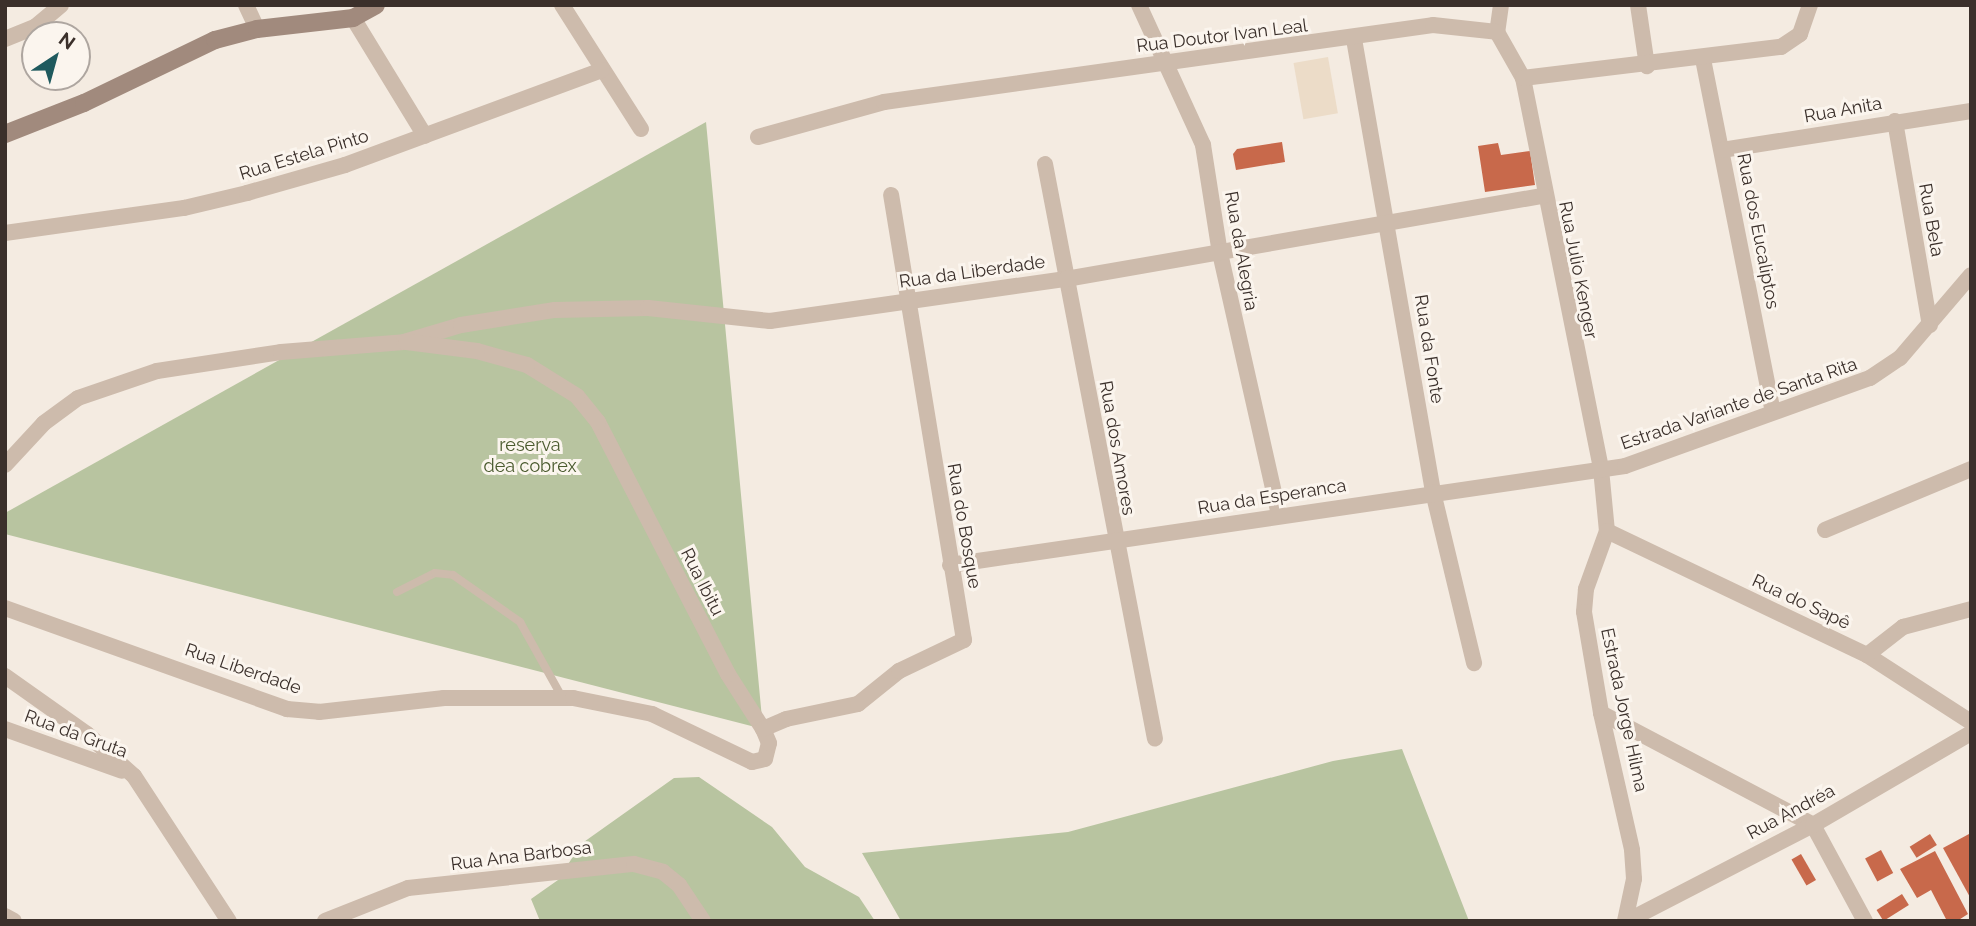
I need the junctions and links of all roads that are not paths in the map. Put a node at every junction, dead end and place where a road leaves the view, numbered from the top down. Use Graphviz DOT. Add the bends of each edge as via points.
graph roads {
  1 [pos="61,5"];
  2 [pos="246,5"];
  3 [pos="376,5"];
  4 [pos="562,5"];
  5 [pos="1139,5"];
  6 [pos="1501,5"];
  7 [pos="1638,5"];
  8 [pos="1810,5"];
  9 [pos="353,18"];
  10 [pos="257,29"];
  11 [pos="1497,32"];
  12 [pos="5,39"];
  13 [pos="1354,39"];
  14 [pos="1703,59"];
  15 [pos="1163,62"];
  16 [pos="1647,66"];
  17 [pos="602,71"];
  18 [pos="1523,78"];
  19 [pos="1971,111"];
  20 [pos="1895,121"];
  21 [pos="641,130"];
  22 [pos="5,134"];
  23 [pos="425,136"];
  24 [pos="758,136"];
  25 [pos="1722,150"];
  26 [pos="1045,163"];
  27 [pos="891,195"];
  28 [pos="1544,196"];
  29 [pos="1389,226"];
  30 [pos="5,233"];
  31 [pos="1220,253"];
  32 [pos="1971,275"];
  33 [pos="1066,279"];
  34 [pos="907,301"];
  35 [pos="1930,325"];
  36 [pos="404,342"];
  37 [pos="1773,411"];
  38 [pos="5,466"];
  39 [pos="1601,469"];
  40 [pos="1971,469"];
  41 [pos="1433,492"];
  42 [pos="1279,514"];
  43 [pos="1825,530"];
  44 [pos="1607,531"];
  45 [pos="1115,543"];
  46 [pos="950,565"];
  47 [pos="397,592"];
  48 [pos="5,608"];
  49 [pos="1971,610"];
  50 [pos="1867,655"];
  51 [pos="1474,663"];
  52 [pos="5,676"];
  53 [pos="562,697"];
  54 [pos="1601,713"];
  55 [pos="1971,722"];
  56 [pos="5,729"];
  57 [pos="763,729"];
  58 [pos="1971,733"];
  59 [pos="1155,739"];
  60 [pos="134,776"];
  61 [pos="1813,825"];
  62 [pos="5,915"];
  63 [pos="14,921"];
  64 [pos="229,921"];
  65 [pos="325,921"];
  66 [pos="703,921"];
  67 [pos="1626,921"];
  68 [pos="1865,921"];
  1 -- 12 [label="street" via="35,27"];
  2 -- 10 [label="street"];
  3 -- 9 [label="street"];
  4 -- 17 [label="street"];
  5 -- 15 [label="street, Rua da Alegria"];
  6 -- 11 [label="street"];
  7 -- 16 [label="street"];
  8 -- 14 [label="street" via="1806,22 1792,42"];
  9 -- 10 [label="street"];
  9 -- 23 [label="street"];
  10 -- 22 [label="street" via="215,40 84,103"];
  11 -- 13 [label="street, Rua Doutor Ivan Leal" via="1443,24"];
  11 -- 18 [label="street"];
  13 -- 15 [label="street, Rua Doutor Ivan Leal"];
  13 -- 29 [label="street, Rua da Fonte"];
  14 -- 16 [label="street"];
  14 -- 25 [label="street, Rua dos Eucaliptos"];
  15 -- 24 [label="street, Rua Doutor Ivan Leal" via="884,102"];
  15 -- 31 [label="street, Rua da Alegria" via="1202,145"];
  16 -- 18 [label="street"];
  17 -- 21 [label="street"];
  17 -- 23 [label="street, Rua Estela Pinto"];
  18 -- 28 [label="street, Rua Julio Kenger"];
  19 -- 20 [label="street, Rua Anita"];
  20 -- 25 [label="street, Rua Anita"];
  20 -- 35 [label="street, Rua Bela"];
  23 -- 30 [label="street, Rua Estela Pinto" via="247,193 184,208"];
  25 -- 37 [label="street, Rua dos Eucaliptos"];
  26 -- 33 [label="street, Rua dos Amores"];
  27 -- 34 [label="street, Rua do Bosque"];
  28 -- 29 [label="street, Rua da Liberdade"];
  28 -- 39 [label="street, Rua Julio Kenger"];
  29 -- 31 [label="street, Rua da Liberdade"];
  29 -- 41 [label="street, Rua da Fonte"];
  31 -- 33 [label="street, Rua da Liberdade"];
  31 -- 42 [label="street, Rua da Alegria"];
  32 -- 35 [label="street, Estrada Variante de Santa Rita"];
  33 -- 34 [label="street, Rua da Liberdade"];
  33 -- 45 [label="street, Rua dos Amores"];
  34 -- 36 [label="street, Rua da Liberdade" via="770,321 648,308 555,310 461,325"];
  34 -- 46 [label="street, Rua do Bosque"];
  35 -- 37 [label="street, Estrada Variante de Santa Rita" via="1900,358 1870,378"];
  36 -- 38 [label="street" via="281,352 157,371 117,383 78,398 44,423"];
  36 -- 57 [label="street, Rua Ibitu" via="477,351 527,365 577,396 598,422 728,674"];
  37 -- 39 [label="street, Estrada Variante de Santa Rita" via="1648,458"];
  39 -- 41 [label="street, Rua da Esperanca"];
  39 -- 44 [label="street, Estrada Jorge Hilma"];
  40 -- 43 [label="street"];
  41 -- 42 [label="street, Rua da Esperanca"];
  41 -- 51 [label="street, Rua da Fonte"];
  42 -- 45 [label="street, Rua da Esperanca"];
  44 -- 50 [label="street, Rua do Sapê"];
  44 -- 54 [label="street, Estrada Jorge Hilma" via="1584,600"];
  45 -- 46 [label="street, Rua da Esperanca"];
  45 -- 59 [label="street, Rua dos Amores"];
  46 -- 57 [label="street, Rua do Bosque" via="965,635 962,645 899,671 858,704 786,719"];
  47 -- 53 [label="lane" via="435,573 453,575 520,622"];
  48 -- 53 [label="street, Rua Liberdade" via="287,709 319,712 444,698"];
  49 -- 50 [label="street" via="1903,627"];
  50 -- 55 [label="street, Rua do Sapê"];
  52 -- 60 [label="street" via="87,734"];
  53 -- 57 [label="street" via="652,714 752,762 760,762 768,752"];
  54 -- 61 [label="street"];
  54 -- 67 [label="street, Estrada Jorge Hilma" via="1632,850 1634,879"];
  56 -- 60 [label="street, Rua da Gruta"];
  58 -- 61 [label="street, Rua Andréa"];
  60 -- 64 [label="street"];
  61 -- 67 [label="street, Rua Andréa"];
  61 -- 68 [label="street"];
  62 -- 63 [label="street"];
  65 -- 66 [label="street, Rua Ana Barbosa" via="408,888 634,864 663,872 679,884"];
}
